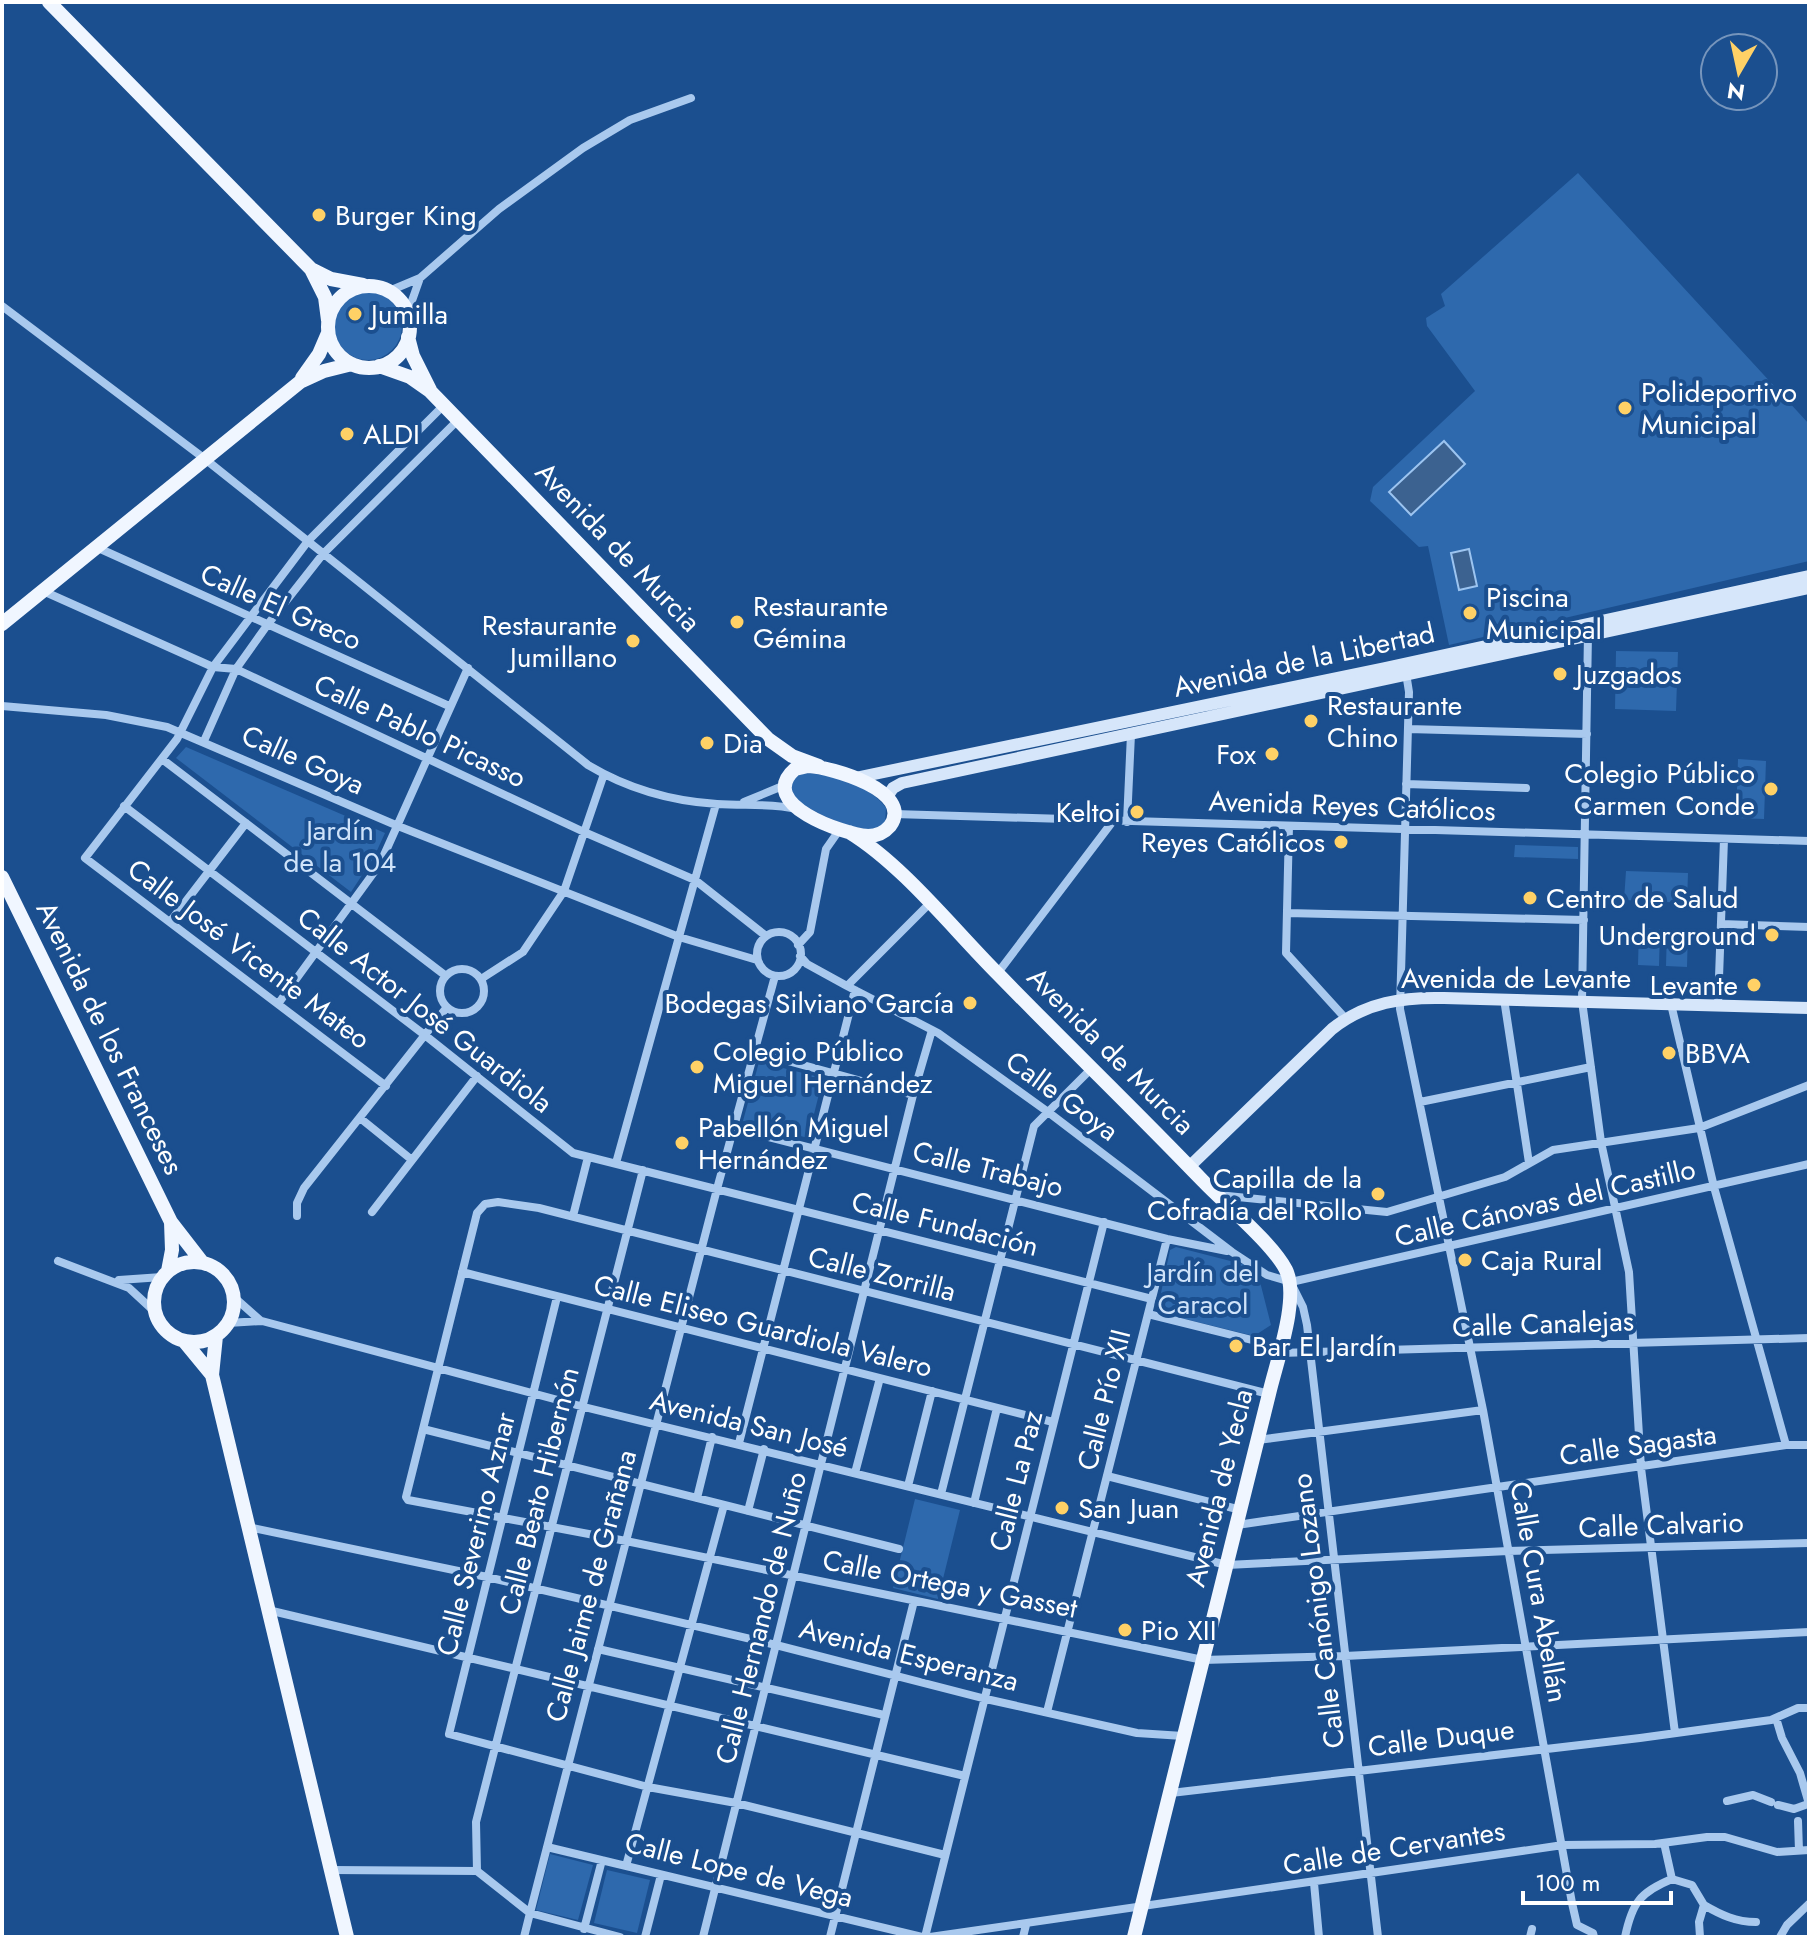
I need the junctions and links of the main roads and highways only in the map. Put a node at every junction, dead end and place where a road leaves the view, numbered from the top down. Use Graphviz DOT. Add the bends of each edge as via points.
graph roads {
  1 [pos="49,2"];
  2 [pos="311,269"];
  3 [pos="367,286"];
  4 [pos="328,327"];
  5 [pos="408,337"];
  6 [pos="352,364"];
  7 [pos="379,366"];
  8 [pos="300,382"];
  9 [pos="430,391"];
  10 [pos="1809,576"];
  11 [pos="1809,588"];
  12 [pos="2,624"];
  13 [pos="1588,629"];
  14 [pos="1406,670"];
  15 [pos="768,739"];
  16 [pos="819,766"];
  17 [pos="855,778"];
  18 [pos="786,783"];
  19 [pos="887,797"];
  20 [pos="891,821"];
  21 [pos="845,830"];
  22 [pos="892,865"];
  23 [pos="2,877"];
  24 [pos="1809,1008"];
  25 [pos="1189,1167"];
  26 [pos="171,1222"];
  27 [pos="202,1262"];
  28 [pos="165,1274"];
  29 [pos="1291,1282"];
  30 [pos="216,1336"];
  31 [pos="184,1341"];
  32 [pos="212,1375"];
  33 [pos="347,1937"];
  34 [pos="1134,1937"];
  1 -- 2 [label="main road"];
  2 -- 3 [label="main road"];
  2 -- 4 [label="main road" via="325,297"];
  3 -- 4 [label="main road" via="341,296 332,307"];
  3 -- 5 [label="main road" via="399,299 408,312"];
  4 -- 6 [label="main road" via="332,346"];
  4 -- 8 [label="main road" via="319,354"];
  5 -- 7 [label="main road" via="392,360"];
  5 -- 9 [label="main road, Avenida de Murcia"];
  6 -- 7 [label="main road"];
  6 -- 8 [label="main road"];
  7 -- 9 [label="main road, Avenida de Murcia"];
  8 -- 12 [label="main road"];
  9 -- 15 [label="main road, Avenida de Murcia"];
  10 -- 13 [label="main road"];
  11 -- 13 [label="main road"];
  13 -- 14 [label="main road"];
  14 -- 17 [label="main road, Avenida de la Libertad"];
  14 -- 19 [label="main road" via="902,783"];
  15 -- 16 [label="main road"];
  15 -- 18 [label="main road" via="781,759"];
  16 -- 17 [label="main road"];
  16 -- 18 [label="main road" via="795,769"];
  17 -- 19 [label="main road"];
  18 -- 21 [label="main road, Avenida de Murcia" via="786,797 798,809"];
  19 -- 20 [label="main road"];
  20 -- 21 [label="main road" via="874,836"];
  20 -- 22 [label="main road"];
  21 -- 22 [label="main road, Avenida de Murcia"];
  22 -- 25 [label="main road, Avenida de Murcia"];
  23 -- 26 [label="main road, Avenida de los Franceses"];
  24 -- 25 [label="main road, Avenida de Levante" via="1399,999 1346,1019"];
  25 -- 29 [label="main road, Avenida de Murcia" via="1277,1257"];
  26 -- 27 [label="main road, Avenida de los Franceses"];
  26 -- 28 [label="main road" via="172,1250"];
  27 -- 28 [label="main road" via="178,1264"];
  27 -- 30 [label="main road" via="224,1275 235,1298 228,1323"];
  28 -- 31 [label="main road" via="154,1294 155,1312 161,1325"];
  29 -- 34 [label="main road, Avenida de Yecla" via="1258,1440"];
  30 -- 31 [label="main road"];
  30 -- 32 [label="main road"];
  31 -- 32 [label="main road"];
  32 -- 33 [label="main road"];
}
